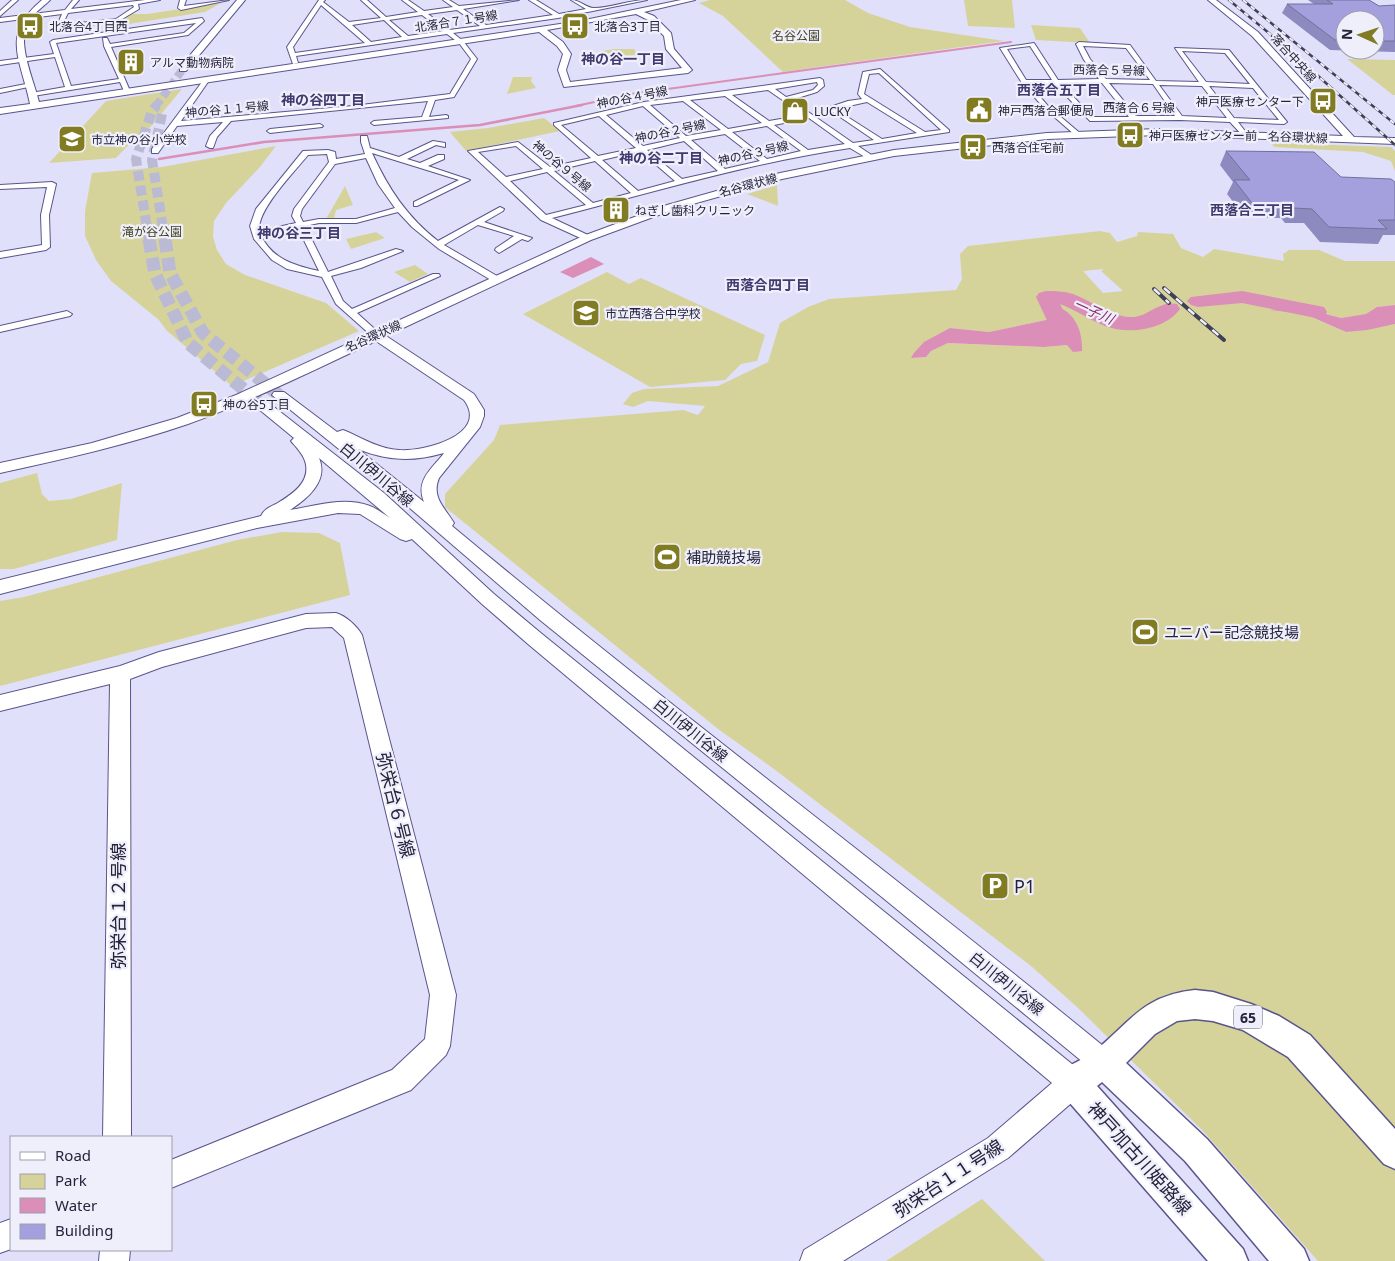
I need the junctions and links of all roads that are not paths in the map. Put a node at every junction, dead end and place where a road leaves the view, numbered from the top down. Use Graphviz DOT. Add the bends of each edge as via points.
graph roads {
  1 [pos="15,0"];
  2 [pos="46,0"];
  3 [pos="76,0"];
  4 [pos="157,0"];
  5 [pos="183,0"];
  6 [pos="226,0"];
  7 [pos="241,0"];
  8 [pos="249,0"];
  9 [pos="364,0"];
  10 [pos="405,0"];
  11 [pos="446,0"];
  12 [pos="516,0"];
  13 [pos="532,0"];
  14 [pos="574,0"];
  15 [pos="614,0"];
  16 [pos="644,0"];
  17 [pos="691,0"];
  18 [pos="1204,0"];
  19 [pos="1212,0"];
  20 [pos="321,1"];
  21 [pos="493,2"];
  22 [pos="135,4"];
  23 [pos="623,5"];
  24 [pos="457,8"];
  25 [pos="502,8"];
  26 [pos="592,10"];
  27 [pos="638,12"];
  28 [pos="65,13"];
  29 [pos="423,13"];
  30 [pos="0,14"];
  31 [pos="558,16"];
  32 [pos="28,17"];
  33 [pos="515,17"];
  34 [pos="385,18"];
  35 [pos="0,20"];
  36 [pos="522,22"];
  37 [pos="348,24"];
  38 [pos="120,26"];
  39 [pos="485,27"];
  40 [pos="540,30"];
  41 [pos="449,33"];
  42 [pos="103,34"];
  43 [pos="408,39"];
  44 [pos="461,42"];
  45 [pos="370,44"];
  46 [pos="107,46"];
  47 [pos="58,55"];
  48 [pos="292,56"];
  49 [pos="24,60"];
  50 [pos="0,63"];
  51 [pos="297,66"];
  52 [pos="194,68"];
  53 [pos="184,69"];
  54 [pos="207,79"];
  55 [pos="122,80"];
  56 [pos="1054,81"];
  57 [pos="1103,81"];
  58 [pos="1024,82"];
  59 [pos="1154,82"];
  60 [pos="1204,84"];
  61 [pos="1256,86"];
  62 [pos="69,88"];
  63 [pos="769,88"];
  64 [pos="32,89"];
  65 [pos="0,90"];
  66 [pos="127,91"];
  67 [pos="726,93"];
  68 [pos="432,98"];
  69 [pos="685,99"];
  70 [pos="786,99"];
  71 [pos="868,100"];
  72 [pos="644,104"];
  73 [pos="35,105"];
  74 [pos="0,110"];
  75 [pos="330,110"];
  76 [pos="601,114"];
  77 [pos="278,115"];
  78 [pos="810,116"];
  79 [pos="377,117"];
  80 [pos="446,117"];
  81 [pos="1134,118"];
  82 [pos="1180,118"];
  83 [pos="425,119"];
  84 [pos="228,120"];
  85 [pos="1231,120"];
  86 [pos="769,123"];
  87 [pos="175,124"];
  88 [pos="270,131"];
  89 [pos="728,131"];
  90 [pos="923,134"];
  91 [pos="1077,134"];
  92 [pos="1244,135"];
  93 [pos="901,137"];
  94 [pos="265,138"];
  95 [pos="364,138"];
  96 [pos="684,139"];
  97 [pos="1345,139"];
  98 [pos="879,140"];
  99 [pos="1395,141"];
  100 [pos="852,144"];
  101 [pos="442,145"];
  102 [pos="210,146"];
  103 [pos="641,149"];
  104 [pos="916,150"];
  105 [pos="155,151"];
  106 [pos="368,152"];
  107 [pos="807,152"];
  108 [pos="441,157"];
  109 [pos="870,158"];
  110 [pos="401,159"];
  111 [pos="596,159"];
  112 [pos="766,161"];
  113 [pos="333,162"];
  114 [pos="422,166"];
  115 [pos="550,170"];
  116 [pos="724,172"];
  117 [pos="504,180"];
  118 [pos="681,182"];
  119 [pos="0,187"];
  120 [pos="637,194"];
  121 [pos="417,204"];
  122 [pos="592,206"];
  123 [pos="500,209"];
  124 [pos="398,210"];
  125 [pos="544,218"];
  126 [pos="476,222"];
  127 [pos="299,225"];
  128 [pos="256,234"];
  129 [pos="587,238"];
  130 [pos="439,244"];
  131 [pos="499,250"];
  132 [pos="399,251"];
  133 [pos="0,255"];
  134 [pos="326,275"];
  135 [pos="436,276"];
  136 [pos="496,280"];
  137 [pos="353,312"];
  138 [pos="67,314"];
  139 [pos="0,329"];
  140 [pos="376,335"];
  141 [pos="287,400"];
  142 [pos="260,403"];
  143 [pos="290,427"];
  144 [pos="460,442"];
  145 [pos="0,468"];
  146 [pos="257,522"];
  147 [pos="462,544"];
  148 [pos="453,567"];
  149 [pos="0,587"];
  150 [pos="121,674"];
  151 [pos="0,703"];
  152 [pos="1104,1063"];
  153 [pos="1073,1083"];
  154 [pos="118,1136"];
  155 [pos="1395,1153"];
  156 [pos="172,1174"];
  157 [pos="816,1261"];
  158 [pos="1231,1261"];
  159 [pos="1292,1261"];
  1 -- 30 [label="street"];
  2 -- 32 [label="street"];
  3 -- 28 [label="street"];
  4 -- 22 [label="street"];
  5 -- 6 [label="street" via="181,8"];
  7 -- 53 [label="street"];
  8 -- 52 [label="street"];
  9 -- 34 [label="street"];
  10 -- 29 [label="street"];
  11 -- 24 [label="street"];
  12 -- 21 [label="street"];
  13 -- 31 [label="street"];
  14 -- 26 [label="street"];
  15 -- 23 [label="street"];
  16 -- 23 [label="street, 北落合７１号線"];
  17 -- 27 [label="street"];
  18 -- 97 [label="street, 落合中央線" via="1252,40"];
  19 -- 97 [label="street, 落合中央線" via="1260,39"];
  20 -- 37 [label="street"];
  20 -- 48 [label="street" via="290,47"];
  21 -- 24 [label="street"];
  21 -- 25 [label="street"];
  22 -- 28 [label="street"];
  22 -- 28 [label="street" via="137,8 117,20 58,27"];
  23 -- 26 [label="street, 北落合７１号線"];
  23 -- 27 [label="street"];
  24 -- 29 [label="street"];
  24 -- 39 [label="street"];
  26 -- 31 [label="street, 北落合７１号線"];
  27 -- 40 [label="street"];
  27 -- 40 [label="street" via="651,18 668,35 670,49 688,70 567,85 561,75 567,54 560,44"];
  28 -- 32 [label="street"];
  29 -- 34 [label="street"];
  29 -- 41 [label="street"];
  31 -- 36 [label="street, 北落合７１号線"];
  32 -- 35 [label="street"];
  32 -- 49 [label="street" via="20,33"];
  33 -- 36 [label="street"];
  34 -- 37 [label="street"];
  34 -- 43 [label="street"];
  36 -- 39 [label="street, 北落合７１号線"];
  37 -- 45 [label="street"];
  38 -- 42 [label="street" via="102,28"];
  39 -- 41 [label="street, 北落合７１号線"];
  40 -- 44 [label="street"];
  41 -- 43 [label="street, 北落合７１号線"];
  41 -- 44 [label="street"];
  42 -- 46 [label="street"];
  42 -- 46 [label="street" via="202,20 186,34"];
  42 -- 47 [label="street" via="53,42"];
  43 -- 45 [label="street, 北落合７１号線"];
  44 -- 51 [label="street"];
  44 -- 68 [label="street, 神の谷１１号線" via="474,59 472,64 452,96"];
  45 -- 48 [label="street, 北落合７１号線"];
  46 -- 55 [label="street"];
  47 -- 49 [label="street"];
  47 -- 62 [label="street"];
  48 -- 51 [label="street"];
  49 -- 50 [label="street"];
  49 -- 64 [label="street"];
  51 -- 54 [label="street"];
  54 -- 66 [label="street"];
  54 -- 87 [label="street, 神の谷１１号線"];
  55 -- 62 [label="street"];
  55 -- 66 [label="street"];
  56 -- 57 [label="street, 西落合５号線"];
  56 -- 58 [label="street, 西落合５号線"];
  56 -- 58 [label="street, 西落合６号線" via="1032,44 1003,48"];
  56 -- 81 [label="street, 西落合６号線" via="1090,119"];
  57 -- 59 [label="street, 西落合５号線"];
  57 -- 59 [label="street" via="1079,44 1128,46"];
  57 -- 81 [label="street"];
  58 -- 91 [label="street"];
  59 -- 60 [label="street, 西落合５号線"];
  59 -- 82 [label="street"];
  60 -- 61 [label="street, 西落合５号線"];
  60 -- 61 [label="street" via="1177,49 1227,51"];
  60 -- 85 [label="street"];
  61 -- 85 [label="street, 西落合６号線" via="1284,122"];
  62 -- 64 [label="street"];
  63 -- 67 [label="street, 神の谷４号線"];
  63 -- 70 [label="street"];
  63 -- 70 [label="street, 神の谷４号線" via="820,80 821,86 816,91"];
  64 -- 65 [label="street"];
  64 -- 73 [label="street"];
  66 -- 73 [label="street"];
  67 -- 69 [label="street, 神の谷４号線"];
  67 -- 86 [label="street"];
  68 -- 79 [label="street, 神の谷１１号線"];
  68 -- 83 [label="street"];
  69 -- 72 [label="street, 神の谷４号線"];
  69 -- 89 [label="street"];
  70 -- 78 [label="street"];
  71 -- 90 [label="street"];
  71 -- 90 [label="street, 神の谷３号線" via="861,94 866,72 880,71 947,131"];
  71 -- 98 [label="street" via="830,108"];
  72 -- 76 [label="street, 神の谷４号線"];
  72 -- 96 [label="street"];
  73 -- 74 [label="street"];
  75 -- 77 [label="street, 神の谷１１号線"];
  75 -- 79 [label="street, 神の谷１１号線"];
  75 -- 88 [label="street" via="320,129"];
  76 -- 103 [label="street"];
  76 -- 111 [label="street, 神の谷４号線" via="556,124"];
  77 -- 84 [label="street, 神の谷１１号線"];
  77 -- 88 [label="street"];
  78 -- 86 [label="street, 神の谷２号線"];
  78 -- 100 [label="street"];
  79 -- 83 [label="street"];
  80 -- 83 [label="street"];
  81 -- 82 [label="street, 西落合６号線"];
  82 -- 85 [label="street, 西落合６号線"];
  84 -- 87 [label="street, 神の谷１１号線"];
  84 -- 102 [label="street"];
  85 -- 92 [label="street"];
  86 -- 89 [label="street, 神の谷２号線"];
  86 -- 107 [label="street"];
  87 -- 105 [label="street"];
  88 -- 94 [label="street"];
  89 -- 96 [label="street, 神の谷２号線"];
  89 -- 112 [label="street"];
  90 -- 93 [label="street, 神の谷３号線"];
  91 -- 92 [label="street, 名谷環状線"];
  91 -- 104 [label="street, 名谷環状線"];
  92 -- 97 [label="street, 名谷環状線"];
  93 -- 98 [label="street, 神の谷３号線"];
  93 -- 104 [label="street"];
  95 -- 106 [label="street"];
  96 -- 103 [label="street, 神の谷２号線"];
  96 -- 116 [label="street"];
  97 -- 99 [label="street, 名谷環状線"];
  98 -- 100 [label="street, 神の谷３号線"];
  100 -- 107 [label="street, 神の谷３号線"];
  100 -- 109 [label="street"];
  101 -- 110 [label="street" via="436,143"];
  103 -- 111 [label="street, 神の谷２号線"];
  103 -- 118 [label="street"];
  104 -- 109 [label="street, 名谷環状線"];
  106 -- 110 [label="street"];
  106 -- 113 [label="street"];
  106 -- 124 [label="street" via="381,183"];
  107 -- 112 [label="street, 神の谷３号線"];
  108 -- 114 [label="street"];
  109 -- 129 [label="street, 名谷環状線" via="739,187 671,207"];
  110 -- 114 [label="street"];
  111 -- 115 [label="street, 神の谷２号線"];
  111 -- 120 [label="street, 神の谷４号線"];
  112 -- 116 [label="street, 神の谷３号線"];
  113 -- 127 [label="street" via="298,209"];
  113 -- 128 [label="street" via="332,154 328,152 306,153 259,212 254,226"];
  114 -- 121 [label="street" via="466,180"];
  115 -- 117 [label="street, 神の谷２号線"];
  115 -- 117 [label="street, 神の谷９号線" via="518,144 472,152"];
  115 -- 122 [label="street, 神の谷９号線"];
  116 -- 118 [label="street, 神の谷３号線"];
  117 -- 125 [label="street"];
  118 -- 120 [label="street, 神の谷３号線"];
  119 -- 133 [label="street" via="52,184 43,224 46,247"];
  120 -- 122 [label="street, 神の谷３号線"];
  122 -- 125 [label="street, 神の谷３号線"];
  123 -- 126 [label="street"];
  124 -- 127 [label="street" via="356,221 319,221"];
  124 -- 130 [label="street"];
  125 -- 129 [label="street"];
  126 -- 130 [label="street"];
  126 -- 131 [label="street" via="524,237"];
  127 -- 128 [label="street"];
  127 -- 134 [label="street"];
  128 -- 134 [label="street" via="275,258 290,267"];
  129 -- 136 [label="street, 名谷環状線"];
  130 -- 136 [label="street"];
  132 -- 134 [label="street"];
  134 -- 137 [label="street" via="340,302"];
  135 -- 137 [label="street"];
  136 -- 140 [label="street, 名谷環状線"];
  137 -- 140 [label="street"];
  138 -- 139 [label="street"];
  140 -- 144 [label="street" via="474,402 477,417"];
  140 -- 145 [label="street, 名谷環状線" via="182,421 94,447"];
  141 -- 144 [label="street" via="354,441 391,455 419,456"];
  141 -- 147 [label="street, 白川伊川谷線"];
  142 -- 143 [label="street, 白川伊川谷線"];
  143 -- 146 [label="street" via="312,460 312,477 308,487 295,499"];
  143 -- 148 [label="street, 白川伊川谷線" via="378,497"];
  144 -- 147 [label="street" via="433,475 429,494 434,507"];
  146 -- 148 [label="street" via="352,507 384,520"];
  146 -- 149 [label="street"];
  147 -- 152 [label="street, 白川伊川谷線"];
  148 -- 153 [label="street, 白川伊川谷線"];
  150 -- 151 [label="street, 弥栄台６号線"];
  150 -- 154 [label="street, 弥栄台１２号線"];
  150 -- 156 [label="street, 弥栄台６号線" via="160,660 306,621 336,620 353,635 443,995 437,1046 401,1080"];
  152 -- 153 [label="main road, 65"];
  152 -- 155 [label="main road, 65" via="1136,1031 1161,1012 1192,1004 1236,1012 1299,1046"];
  152 -- 159 [label="main road" via="1196,1150"];
  153 -- 157 [label="street, 弥栄台１１号線" via="998,1148"];
  153 -- 158 [label="main road, 神戸加古川姫路線"];
}
